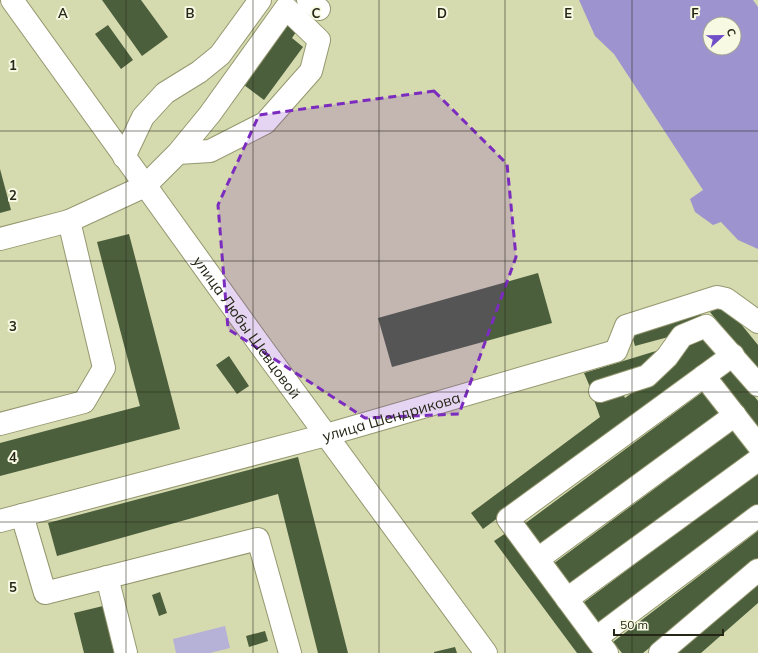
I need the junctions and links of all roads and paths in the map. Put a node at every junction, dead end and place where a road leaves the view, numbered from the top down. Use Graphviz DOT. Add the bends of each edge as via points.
graph roads {
  1 [pos="12,0"];
  2 [pos="260,0"];
  3 [pos="178,153"];
  4 [pos="124,157"];
  5 [pos="145,186"];
  6 [pos="69,221"];
  7 [pos="0,239"];
  8 [pos="758,322"];
  9 [pos="732,355"];
  10 [pos="704,376"];
  11 [pos="758,386"];
  12 [pos="600,391"];
  13 [pos="735,415"];
  14 [pos="0,424"];
  15 [pos="326,435"];
  16 [pos="758,445"];
  17 [pos="758,460"];
  18 [pos="22,515"];
  19 [pos="758,516"];
  20 [pos="0,521"];
  21 [pos="538,560"];
  22 [pos="758,570"];
  23 [pos="108,577"];
  24 [pos="567,599"];
  25 [pos="602,646"];
  26 [pos="126,653"];
  27 [pos="290,653"];
  28 [pos="486,653"];
  29 [pos="660,653"];
  1 -- 4 [label="street, улица Любы Шевцовой"];
  2 -- 4 [label="street" via="220,54 199,72 165,93 143,117"];
  3 -- 3 [label="street" via="210,114 286,8 319,40 311,71 265,123 210,151"];
  3 -- 5 [label="street"];
  4 -- 5 [label="street, улица Любы Шевцовой"];
  5 -- 6 [label="street"];
  5 -- 15 [label="street, улица Любы Шевцовой"];
  6 -- 7 [label="street"];
  6 -- 14 [label="street" via="104,368 84,402"];
  8 -- 15 [label="street, улица Шендрикова" via="726,299 717,297 626,326 616,351"];
  9 -- 10 [label="street"];
  9 -- 11 [label="street"];
  9 -- 12 [label="street" via="706,326 682,336 667,357 647,376"];
  10 -- 13 [label="street"];
  10 -- 21 [label="street" via="508,519"];
  13 -- 16 [label="street"];
  13 -- 21 [label="street"];
  15 -- 18 [label="street, улица Шендрикова"];
  15 -- 28 [label="street, улица Любы Шевцовой"];
  17 -- 24 [label="street"];
  18 -- 20 [label="street, улица Шендрикова"];
  18 -- 23 [label="street" via="45,593"];
  19 -- 25 [label="street"];
  21 -- 24 [label="street"];
  22 -- 29 [label="street"];
  23 -- 26 [label="street"];
  23 -- 27 [label="street" via="258,539"];
  24 -- 25 [label="street"];
}
